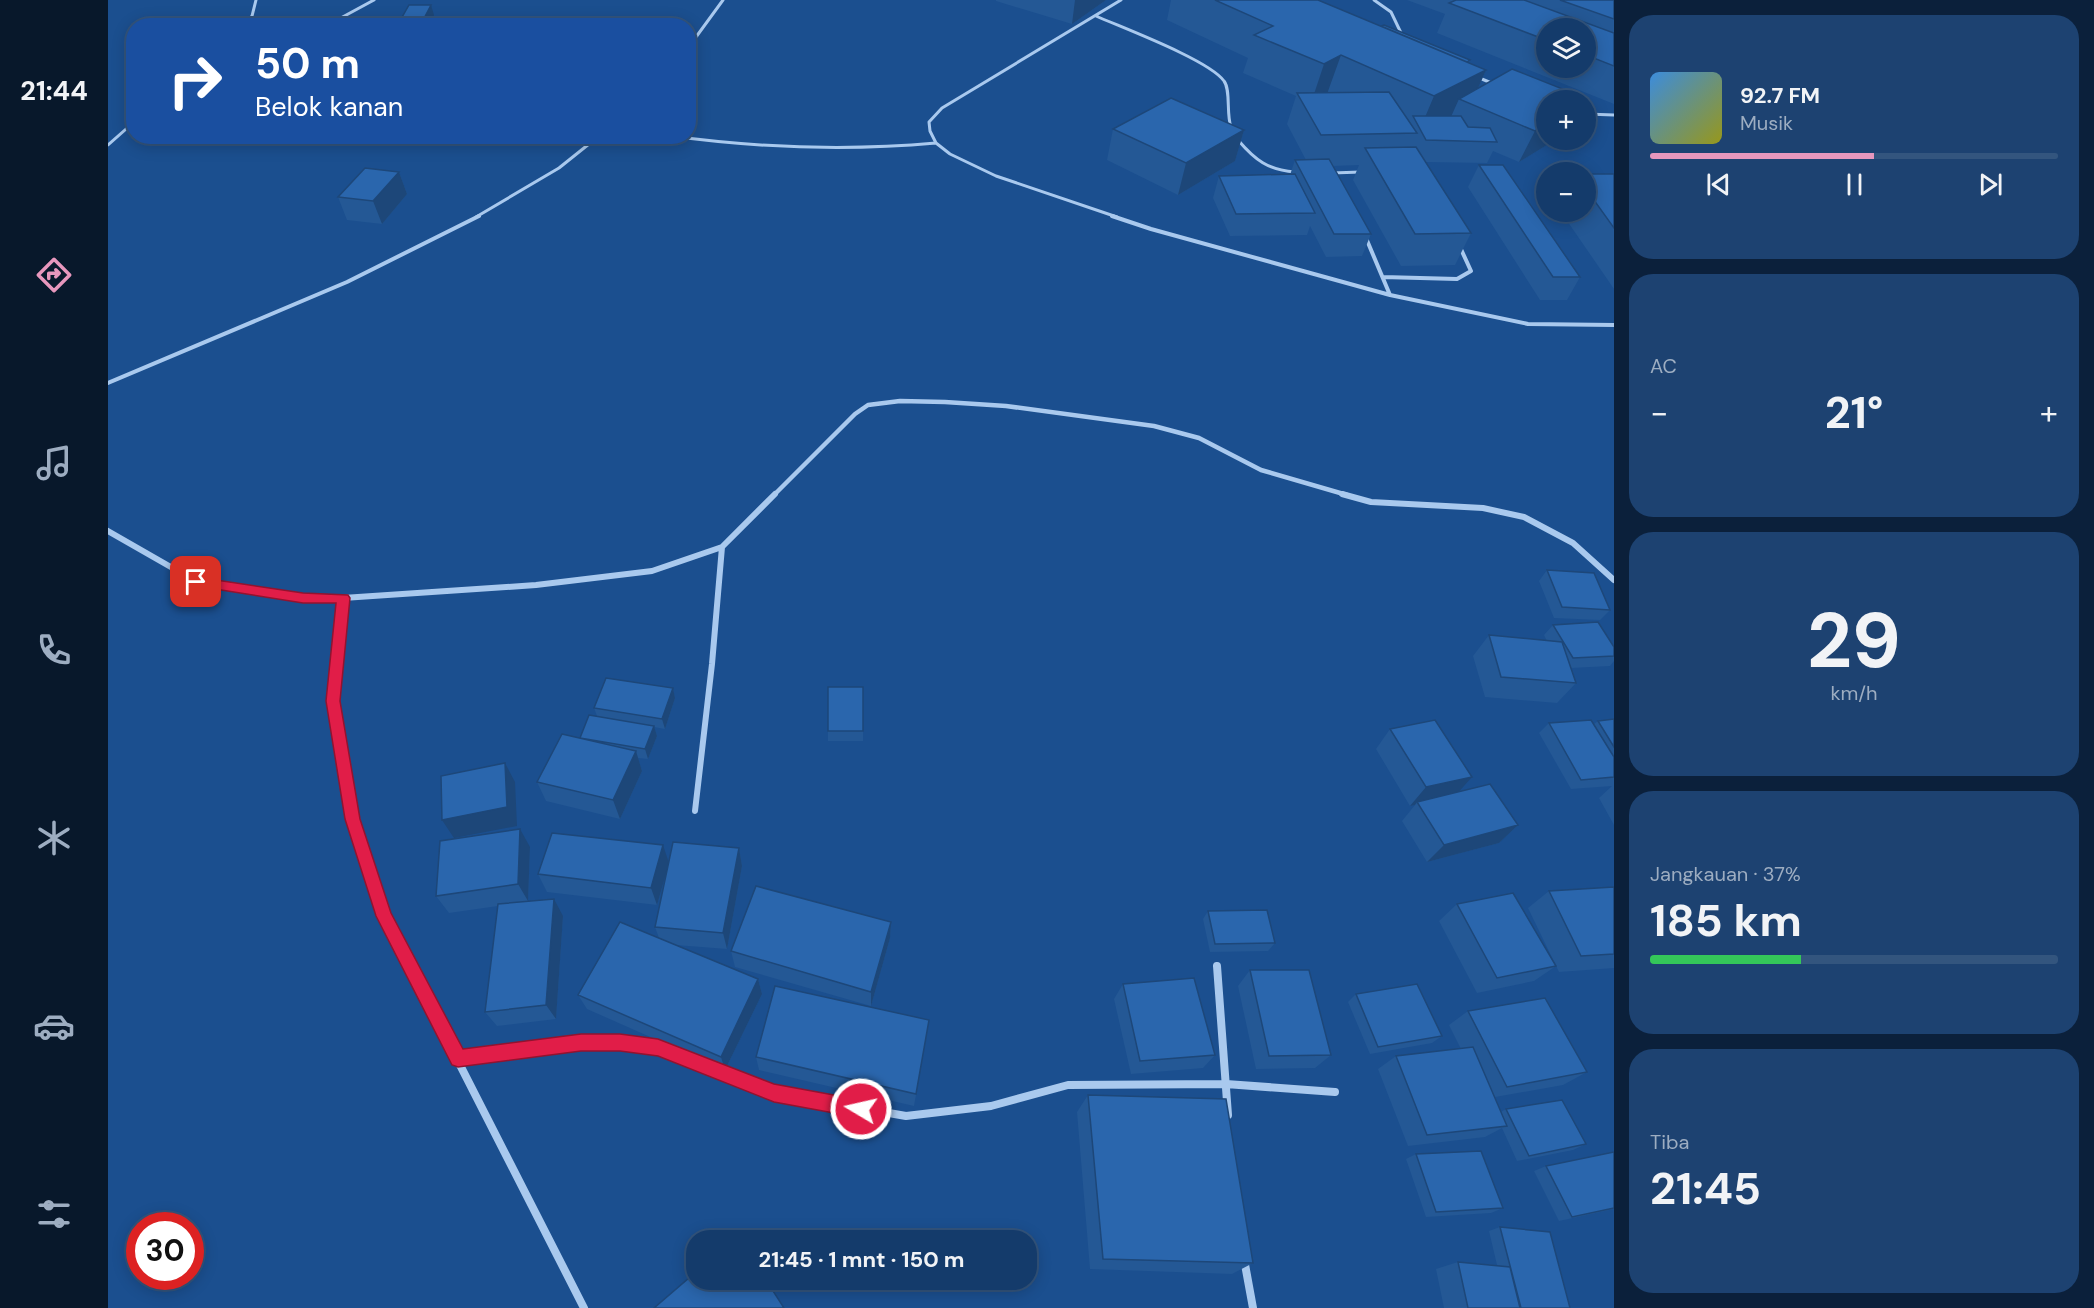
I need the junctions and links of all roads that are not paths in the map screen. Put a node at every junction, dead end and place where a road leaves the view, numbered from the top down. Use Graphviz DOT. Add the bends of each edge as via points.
graph roads {
  1 [pos="256,0"];
  2 [pos="374,0"];
  3 [pos="723,0"];
  4 [pos="1121,0"];
  5 [pos="1374,0"];
  6 [pos="1096,16"];
  7 [pos="250,18"];
  8 [pos="341,18"];
  9 [pos="696,37"];
  10 [pos="1404,40"];
  11 [pos="1477,76"];
  12 [pos="1495,85"];
  13 [pos="1596,114"];
  14 [pos="1614,115"];
  15 [pos="126,129"];
  16 [pos="1232,130"];
  17 [pos="696,138"];
  18 [pos="1237,139"];
  19 [pos="936,143"];
  20 [pos="588,144"];
  21 [pos="108,145"];
  22 [pos="1302,172"];
  23 [pos="1365,172"];
  24 [pos="1323,173"];
  25 [pos="1332,173"];
  26 [pos="1336,178"];
  27 [pos="1363,232"];
  28 [pos="1455,239"];
  29 [pos="1383,277"];
  30 [pos="1390,295"];
  31 [pos="1614,325"];
  32 [pos="108,383"];
  33 [pos="108,531"];
  34 [pos="722,547"];
  35 [pos="1614,580"];
  36 [pos="344,598"];
  37 [pos="695,811"];
  38 [pos="1217,966"];
  39 [pos="458,1059"];
  40 [pos="1226,1084"];
  41 [pos="1335,1092"];
  42 [pos="1229,1130"];
  43 [pos="1243,1254"];
  44 [pos="584,1308"];
  45 [pos="1253,1308"];
  1 -- 7 [label="lane"];
  2 -- 8 [label="lane"];
  3 -- 9 [label="lane"];
  4 -- 6 [label="lane"];
  5 -- 10 [label="lane" via="1391,12"];
  6 -- 16 [label="lane" via="1190,58 1224,80"];
  6 -- 19 [label="lane" via="942,108 929,122"];
  11 -- 12 [label="lane"];
  13 -- 14 [label="lane"];
  15 -- 21 [label="lane"];
  17 -- 19 [label="lane" via="819,150"];
  18 -- 22 [label="lane" via="1257,163 1275,170"];
  19 -- 30 [label="lane" via="996,176 1118,217"];
  20 -- 32 [label="lane" via="524,191 456,229 371,271"];
  23 -- 25 [label="lane"];
  24 -- 25 [label="lane"];
  25 -- 26 [label="lane"];
  27 -- 29 [label="lane"];
  28 -- 29 [label="lane" via="1471,270 1458,279"];
  29 -- 30 [label="lane"];
  30 -- 31 [label="lane" via="1528,324"];
  33 -- 36 [label="street" via="196,582 303,598"];
  34 -- 35 [label="street" via="868,405 945,402 1154,426 1199,438 1261,470 1371,502 1483,508 1524,517 1574,543"];
  34 -- 36 [label="street" via="652,571 536,585"];
  34 -- 37 [label="street"];
  36 -- 39 [label="street" via="333,701 352,819 384,916"];
  38 -- 40 [label="street"];
  39 -- 40 [label="street" via="581,1043 620,1042 658,1048 774,1093 906,1116 991,1106 1068,1085"];
  39 -- 44 [label="street"];
  40 -- 41 [label="street"];
  40 -- 42 [label="street"];
  43 -- 45 [label="street"];
}
